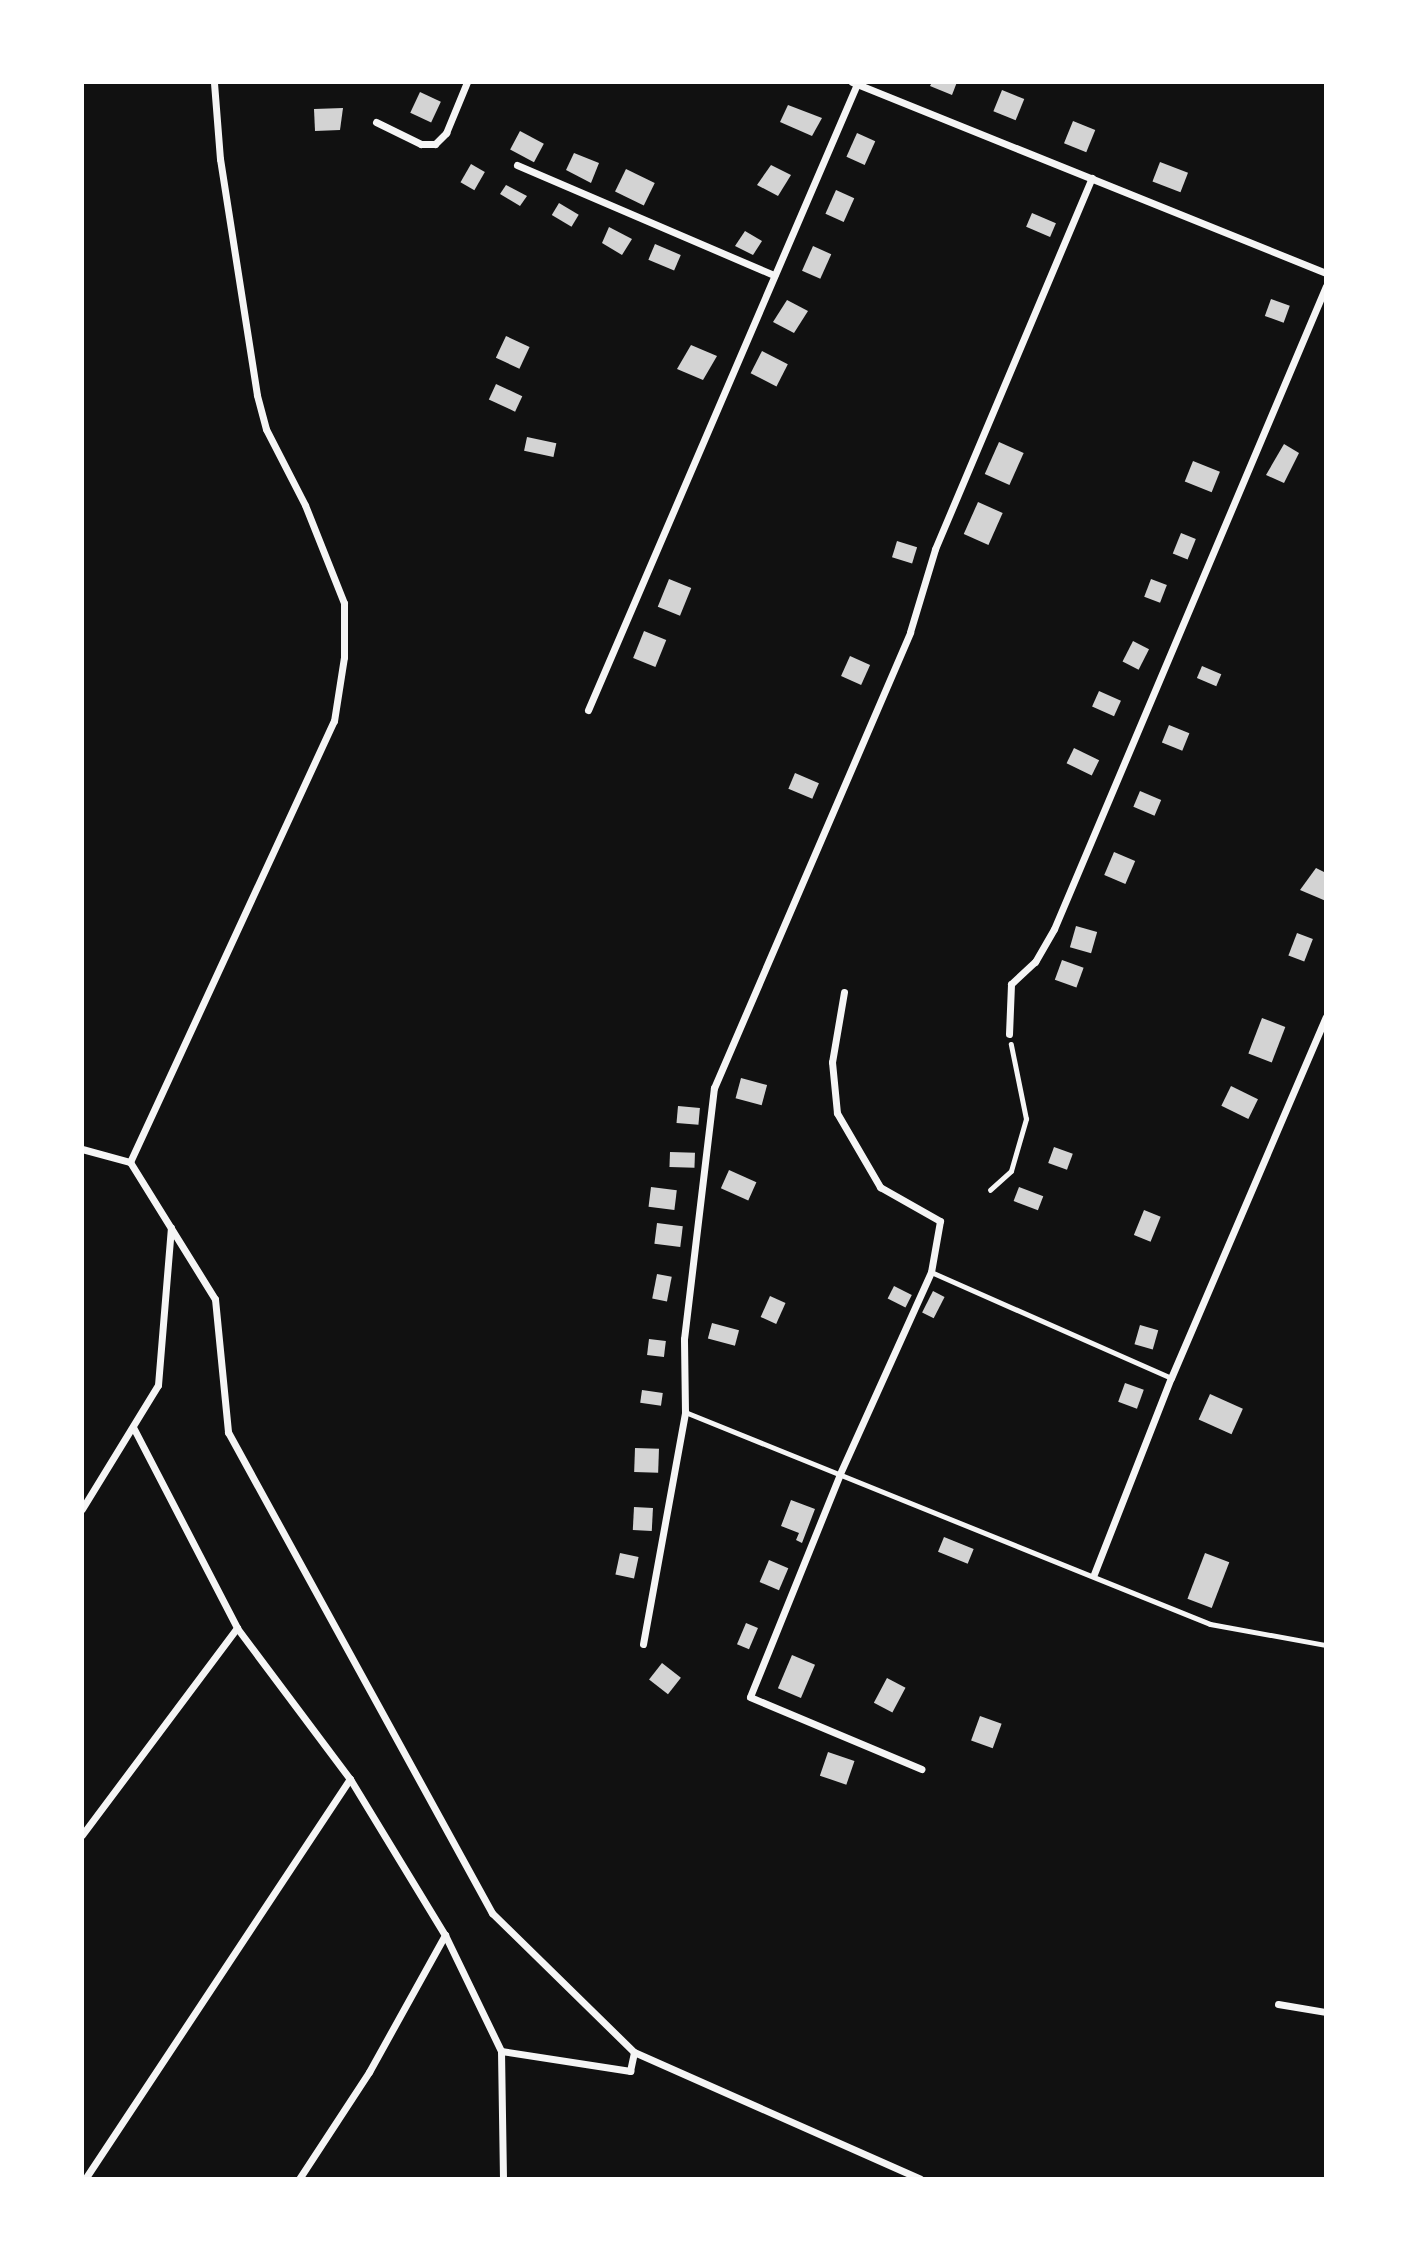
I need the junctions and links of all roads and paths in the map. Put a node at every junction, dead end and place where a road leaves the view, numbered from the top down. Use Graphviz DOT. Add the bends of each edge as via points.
graph roads {
  1 [pos="215,82"];
  2 [pos="467,82"];
  3 [pos="855,83"];
  4 [pos="376,122"];
  5 [pos="517,165"];
  6 [pos="1093,178"];
  7 [pos="1326,273"];
  8 [pos="774,275"];
  9 [pos="1326,286"];
  10 [pos="588,710"];
  11 [pos="844,992"];
  12 [pos="1326,1017"];
  13 [pos="1009,1034"];
  14 [pos="82,1149"];
  15 [pos="130,1162"];
  16 [pos="990,1190"];
  17 [pos="171,1228"];
  18 [pos="931,1272"];
  19 [pos="1171,1378"];
  20 [pos="685,1412"];
  21 [pos="133,1427"];
  22 [pos="840,1474"];
  23 [pos="82,1509"];
  24 [pos="1094,1574"];
  25 [pos="237,1628"];
  26 [pos="643,1644"];
  27 [pos="1326,1645"];
  28 [pos="921,1769"];
  29 [pos="350,1779"];
  30 [pos="82,1835"];
  31 [pos="445,1934"];
  32 [pos="1278,2004"];
  33 [pos="1326,2012"];
  34 [pos="501,2051"];
  35 [pos="634,2052"];
  36 [pos="85,2179"];
  37 [pos="299,2179"];
  38 [pos="503,2179"];
  39 [pos="920,2179"];
  1 -- 15 [label="street" via="220,159 257,395 266,429 304,505 344,603 344,657 334,721"];
  2 -- 4 [label="street" via="446,133 435,144 421,144"];
  3 -- 6 [label="street"];
  3 -- 8 [label="street"];
  5 -- 8 [label="street"];
  6 -- 7 [label="street"];
  6 -- 20 [label="street" via="935,549 905,644 715,1087 684,1339"];
  8 -- 10 [label="street"];
  9 -- 13 [label="street" via="1054,929 1035,962 1011,984"];
  11 -- 18 [label="street" via="832,1062 837,1113 880,1186 940,1221"];
  12 -- 19 [label="street"];
  13 -- 16 [label="path" via="1026,1119 1011,1171"];
  14 -- 15 [label="street"];
  15 -- 17 [label="street"];
  17 -- 21 [label="street" via="158,1385"];
  17 -- 35 [label="street" via="215,1299 228,1432 492,1913"];
  18 -- 19 [label="lane"];
  18 -- 22 [label="street"];
  19 -- 24 [label="street"];
  20 -- 22 [label="lane"];
  20 -- 26 [label="street"];
  21 -- 23 [label="street"];
  21 -- 25 [label="street"];
  22 -- 24 [label="lane"];
  22 -- 28 [label="street" via="750,1697"];
  24 -- 27 [label="lane" via="1210,1624"];
  25 -- 29 [label="street"];
  25 -- 30 [label="street"];
  29 -- 31 [label="street"];
  29 -- 36 [label="street"];
  31 -- 34 [label="street"];
  31 -- 37 [label="street" via="369,2072"];
  32 -- 33 [label="street"];
  34 -- 35 [label="street" via="630,2071"];
  34 -- 38 [label="street"];
  35 -- 39 [label="street"];
}
